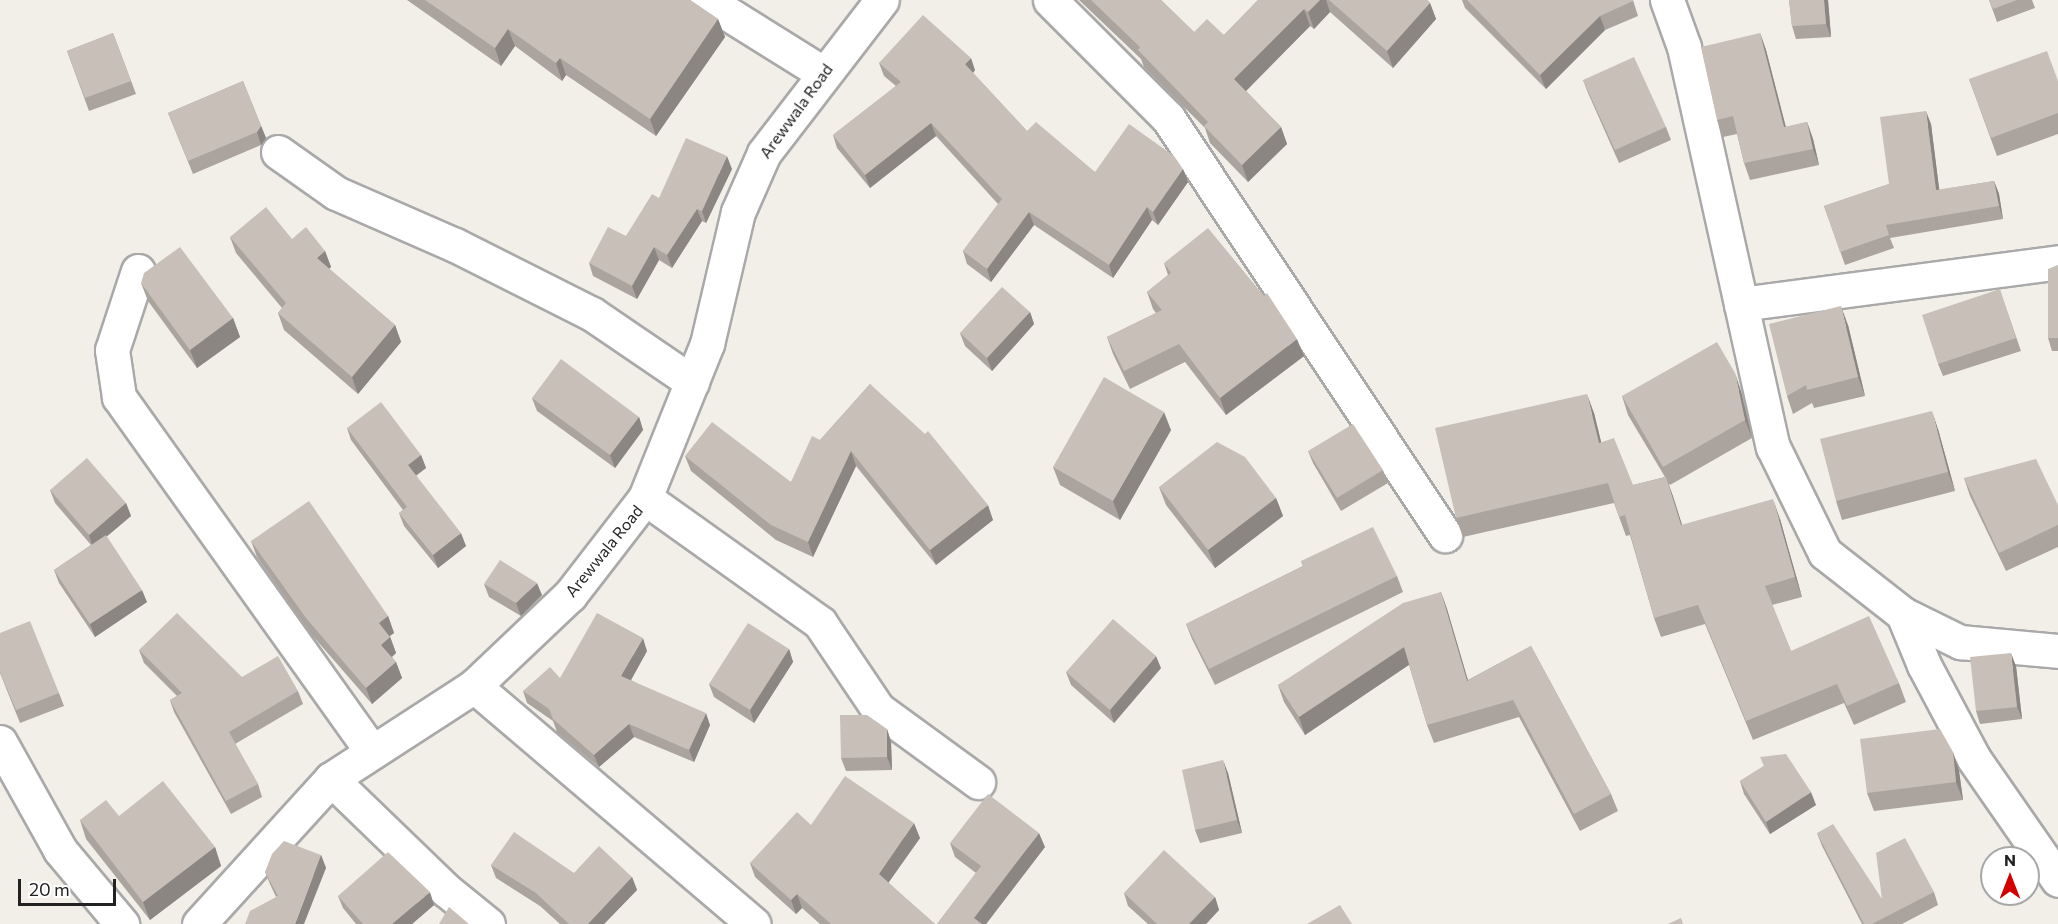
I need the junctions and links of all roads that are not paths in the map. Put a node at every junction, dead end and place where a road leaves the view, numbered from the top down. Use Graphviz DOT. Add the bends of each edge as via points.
graph roads {
  1 [pos="706,0"];
  2 [pos="882,0"];
  3 [pos="1050,0"];
  4 [pos="1667,0"];
  5 [pos="823,73"];
  6 [pos="278,152"];
  7 [pos="2058,262"];
  8 [pos="138,271"];
  9 [pos="1741,304"];
  10 [pos="692,382"];
  11 [pos="645,498"];
  12 [pos="1445,535"];
  13 [pos="1903,614"];
  14 [pos="2058,651"];
  15 [pos="474,686"];
  16 [pos="0,742"];
  17 [pos="371,750"];
  18 [pos="331,778"];
  19 [pos="978,782"];
  20 [pos="2058,880"];
  21 [pos="122,924"];
  22 [pos="200,924"];
  23 [pos="488,924"];
  24 [pos="754,924"];
  1 -- 5 [label="street"];
  2 -- 5 [label="street, Arewwala Road"];
  3 -- 12 [label="street" via="1168,118"];
  4 -- 9 [label="street" via="1684,47"];
  5 -- 10 [label="street, Arewwala Road" via="764,153 738,212 707,344"];
  6 -- 10 [label="street" via="336,193 455,245 592,314"];
  7 -- 9 [label="street"];
  8 -- 17 [label="street" via="112,350 119,397"];
  9 -- 13 [label="street" via="1773,447 1825,553"];
  10 -- 11 [label="street, Arewwala Road"];
  11 -- 15 [label="street, Arewwala Road" via="570,595"];
  11 -- 19 [label="street" via="820,623 878,709"];
  13 -- 14 [label="street" via="1960,642"];
  13 -- 20 [label="street" via="1924,665 1974,759"];
  15 -- 17 [label="street, Arewwala Road"];
  15 -- 24 [label="street"];
  16 -- 21 [label="street" via="60,850"];
  17 -- 18 [label="street, Arewwala Road"];
  18 -- 22 [label="street, Arewwala Road"];
  18 -- 23 [label="street" via="446,890"];
}
